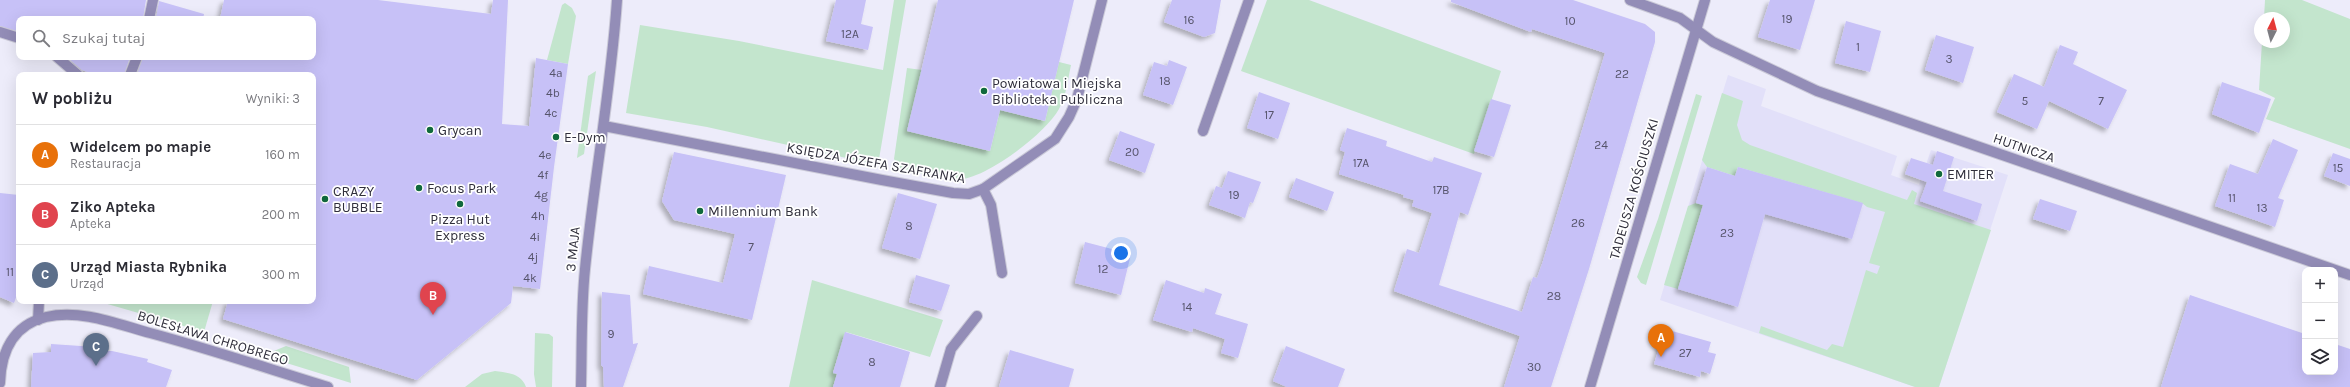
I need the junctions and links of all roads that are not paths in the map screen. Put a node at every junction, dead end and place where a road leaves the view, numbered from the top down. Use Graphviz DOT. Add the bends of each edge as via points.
graph roads {
  1 [pos="153,0"];
  2 [pos="617,0"];
  3 [pos="1102,0"];
  4 [pos="1249,0"];
  5 [pos="1630,0"];
  6 [pos="1705,0"];
  7 [pos="150,16"];
  8 [pos="1696,30"];
  9 [pos="0,32"];
  10 [pos="16,37"];
  11 [pos="60,60"];
  12 [pos="136,60"];
  13 [pos="74,72"];
  14 [pos="131,72"];
  15 [pos="604,126"];
  16 [pos="1204,132"];
  17 [pos="983,189"];
  18 [pos="1002,273"];
  19 [pos="2350,275"];
  20 [pos="39,304"];
  21 [pos="977,316"];
  22 [pos="38,320"];
  23 [pos="0,370"];
  24 [pos="0,383"];
  25 [pos="328,387"];
  26 [pos="581,387"];
  27 [pos="940,387"];
  28 [pos="1590,387"];
  1 -- 7 [label="street"];
  2 -- 15 [label="street, 3 MAJA"];
  3 -- 17 [label="street, KSIĘDZA JÓZEFA SZAFRANKA" via="1077,99 1069,117 1055,139"];
  4 -- 16 [label="street"];
  5 -- 8 [label="street, HUTNICZA" via="1680,18"];
  6 -- 8 [label="street, TADEUSZA KOŚCIUSZKI"];
  8 -- 19 [label="street, HUTNICZA" via="1733,52 1817,91"];
  8 -- 28 [label="street, TADEUSZA KOŚCIUSZKI"];
  9 -- 10 [label="street"];
  11 -- 13 [label="street"];
  12 -- 14 [label="street"];
  15 -- 17 [label="street, KSIĘDZA JÓZEFA SZAFRANKA" via="953,193 969,194"];
  15 -- 26 [label="street, 3 MAJA" via="584,281"];
  17 -- 18 [label="street" via="991,205"];
  20 -- 22 [label="street"];
  21 -- 27 [label="street" via="951,349"];
  22 -- 23 [label="street, BOLESŁAWA CHROBREGO" via="21,330 12,340 3,355"];
  22 -- 25 [label="street, BOLESŁAWA CHROBREGO" via="70,315 98,318"];
  23 -- 24 [label="street, BOLESŁAWA CHROBREGO"];
}
